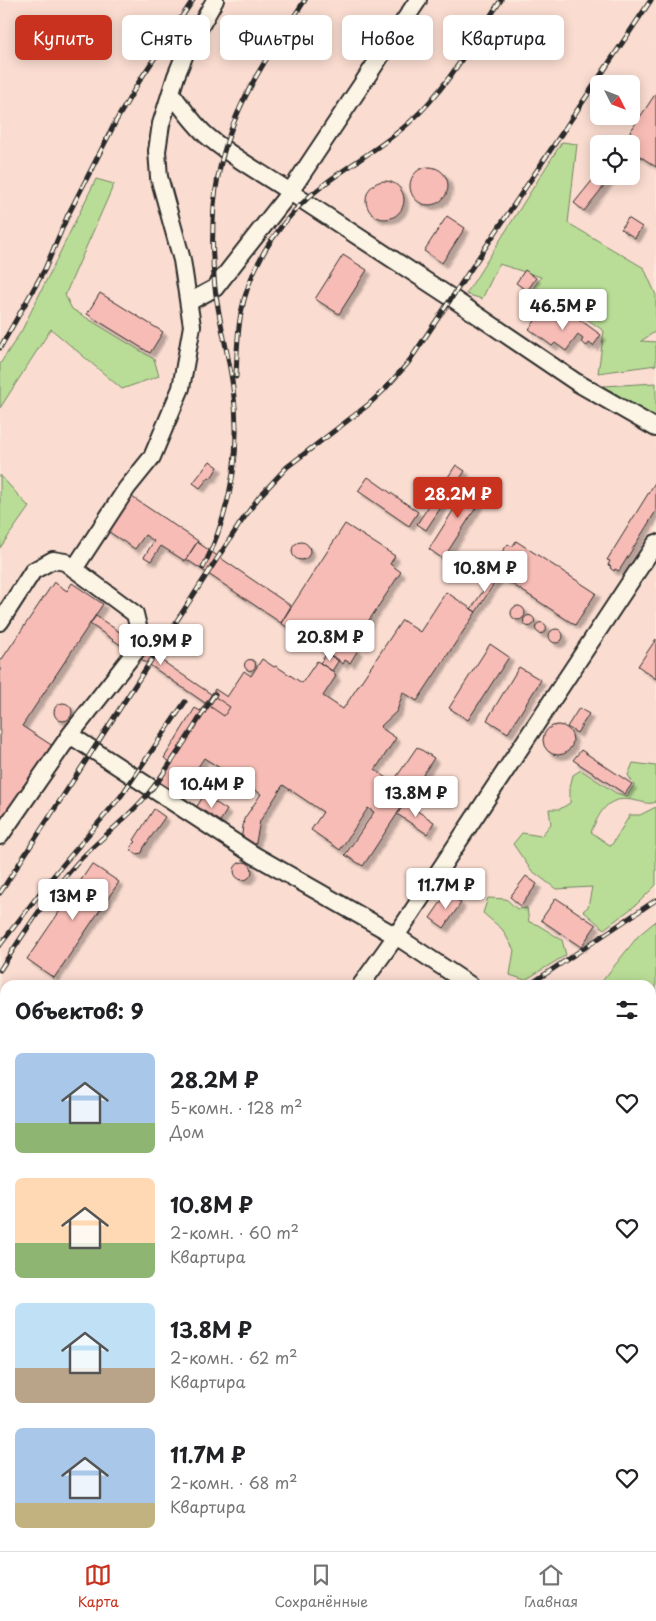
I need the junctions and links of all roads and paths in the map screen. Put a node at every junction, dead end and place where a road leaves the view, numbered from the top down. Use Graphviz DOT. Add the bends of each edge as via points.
graph roads {
  1 [pos="215,0"];
  2 [pos="418,0"];
  3 [pos="171,93"];
  4 [pos="290,192"];
  5 [pos="189,302"];
  6 [pos="656,428"];
  7 [pos="656,543"];
  8 [pos="74,569"];
  9 [pos="0,622"];
  10 [pos="70,735"];
  11 [pos="0,836"];
  12 [pos="396,936"];
  13 [pos="365,980"];
  14 [pos="462,980"];
  1 -- 3 [label="lane" via="186,54"];
  2 -- 4 [label="lane"];
  3 -- 4 [label="lane" via="207,136"];
  3 -- 5 [label="lane" via="161,124 157,164 182,260"];
  4 -- 5 [label="lane" via="215,288"];
  4 -- 6 [label="lane" via="576,382"];
  5 -- 8 [label="lane" via="192,326 181,388 152,457 127,488"];
  7 -- 12 [label="lane"];
  8 -- 9 [label="lane" via="65,562 53,560 33,572"];
  8 -- 10 [label="lane" via="134,614 142,643"];
  10 -- 11 [label="lane"];
  10 -- 12 [label="lane" via="254,855"];
  12 -- 13 [label="lane"];
  12 -- 14 [label="lane"];
}
